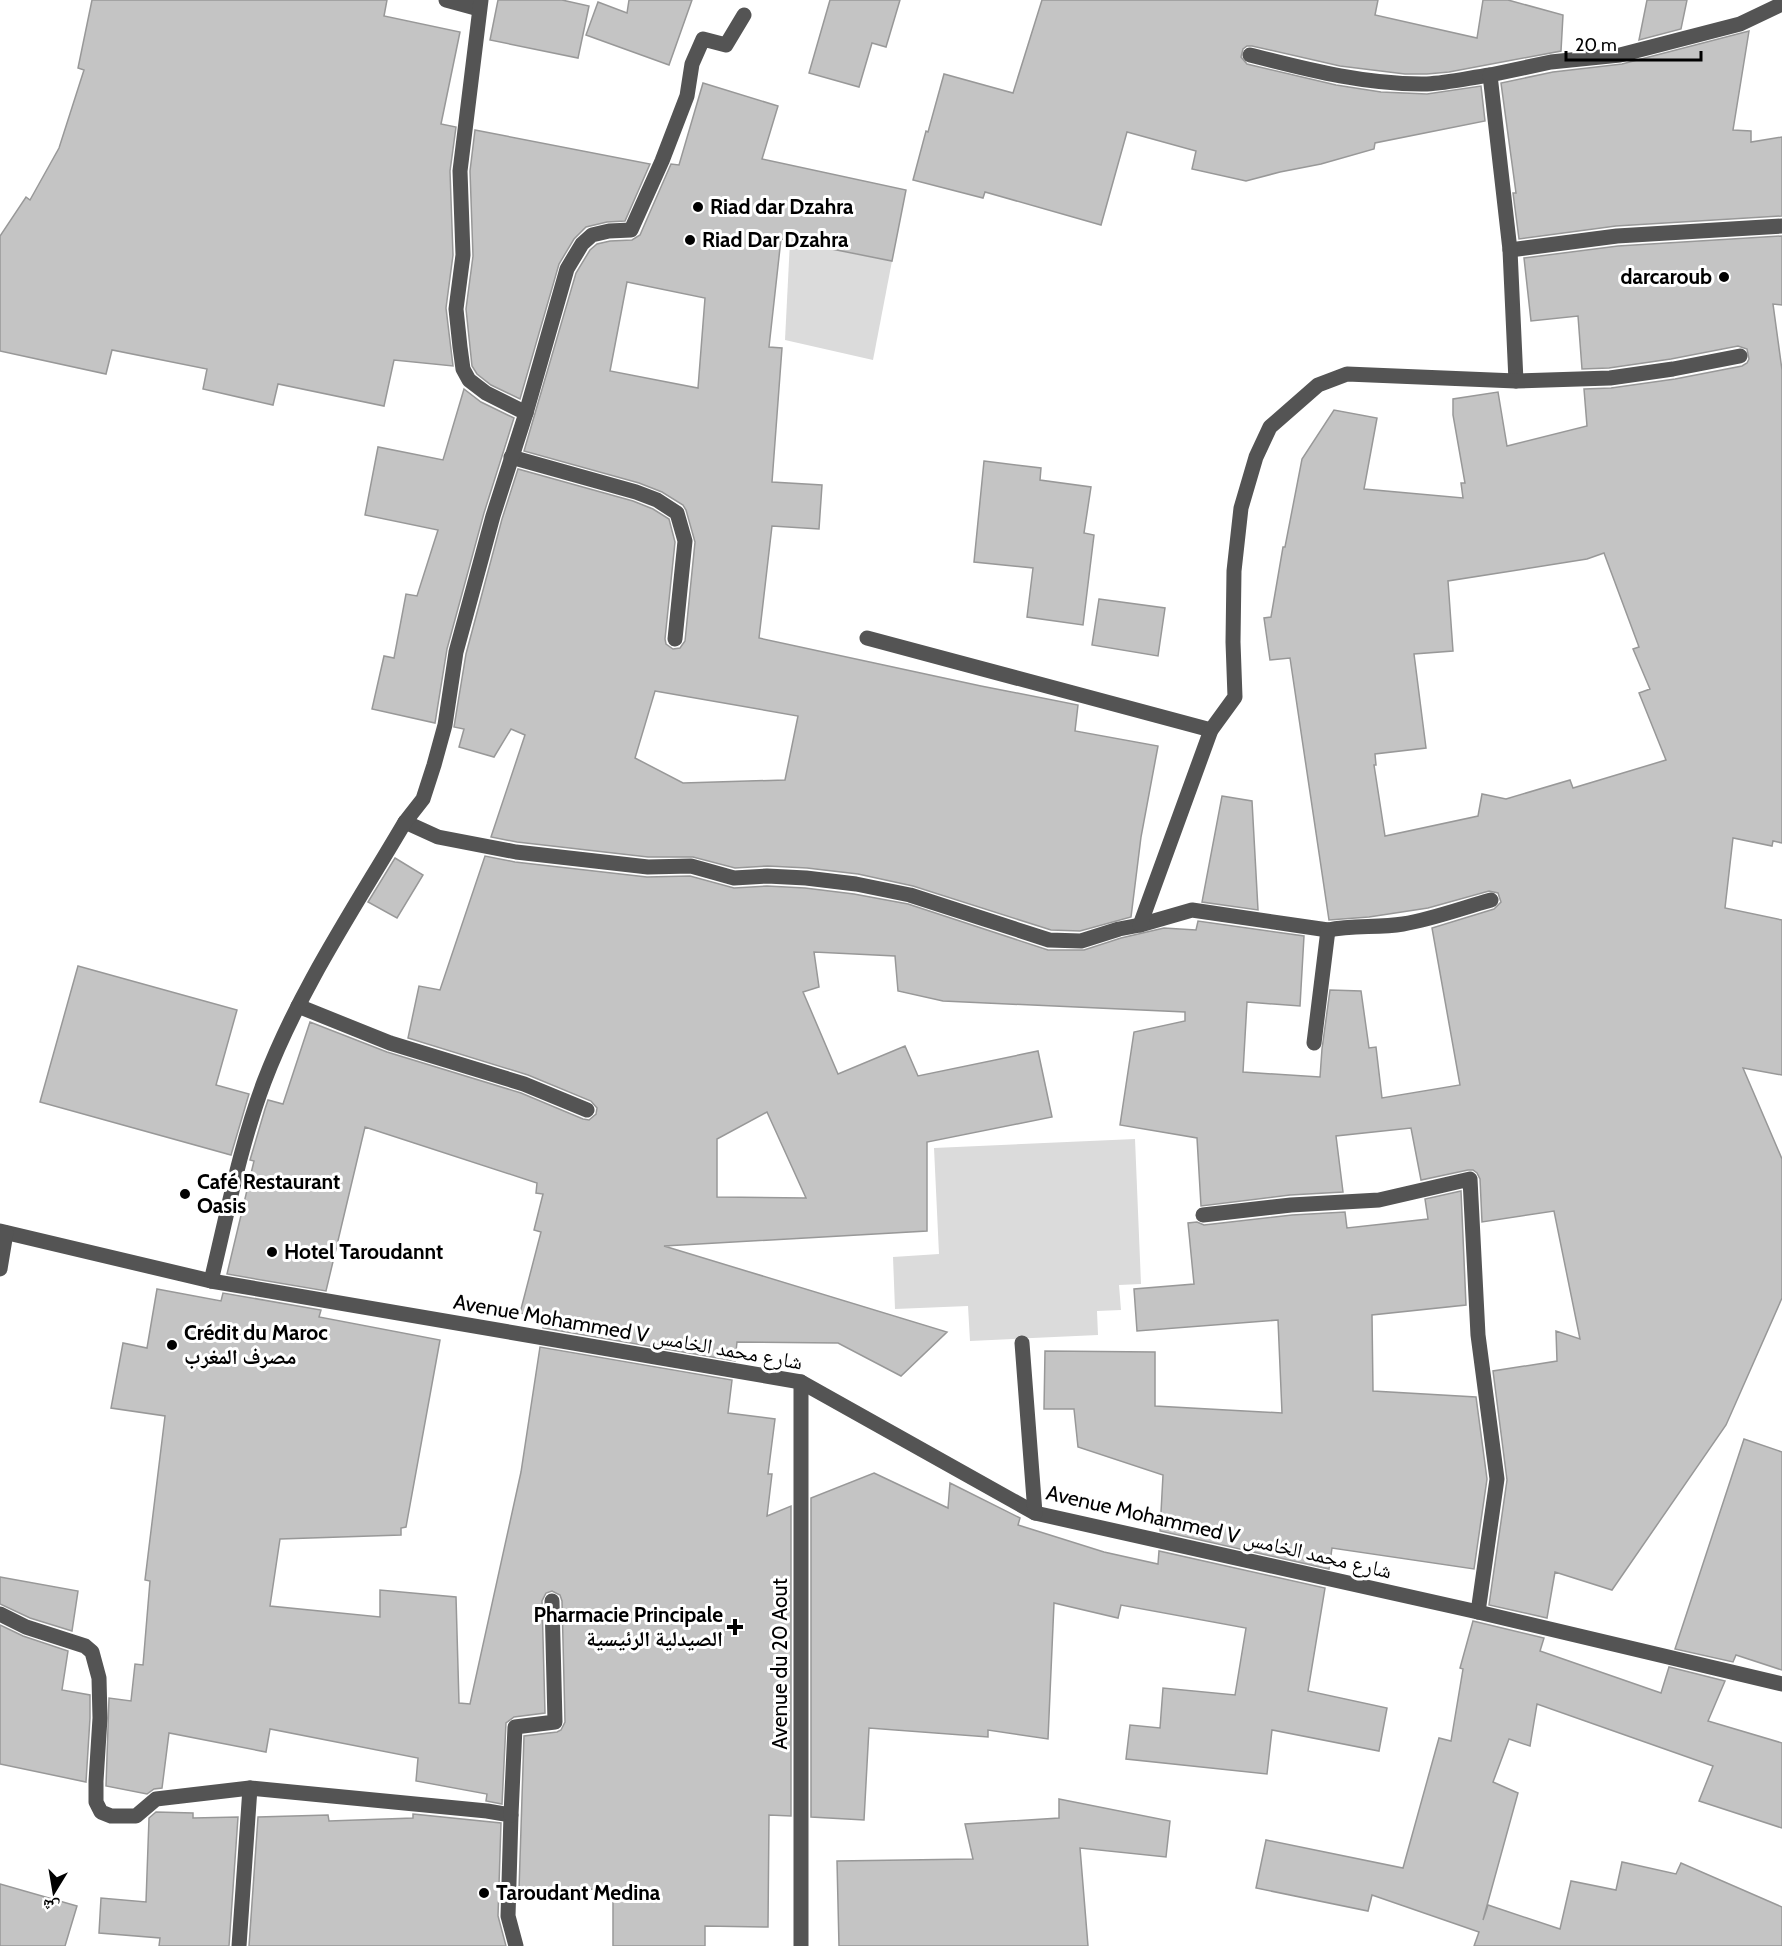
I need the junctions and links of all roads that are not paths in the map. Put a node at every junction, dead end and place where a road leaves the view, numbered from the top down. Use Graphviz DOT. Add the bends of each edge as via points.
graph roads {
  1 [pos="446,0"];
  2 [pos="480,4"];
  3 [pos="1782,4"];
  4 [pos="744,15"];
  5 [pos="1250,54"];
  6 [pos="1490,75"];
  7 [pos="1782,226"];
  8 [pos="1510,250"];
  9 [pos="1740,356"];
  10 [pos="1516,381"];
  11 [pos="526,413"];
  12 [pos="511,457"];
  13 [pos="867,638"];
  14 [pos="675,639"];
  15 [pos="1211,730"];
  16 [pos="405,822"];
  17 [pos="1491,900"];
  18 [pos="1140,925"];
  19 [pos="1328,930"];
  20 [pos="298,1006"];
  21 [pos="1314,1044"];
  22 [pos="587,1110"];
  23 [pos="1203,1215"];
  24 [pos="3,1232"];
  25 [pos="0,1269"];
  26 [pos="211,1281"];
  27 [pos="1022,1343"];
  28 [pos="801,1382"];
  29 [pos="1035,1513"];
  30 [pos="552,1601"];
  31 [pos="1478,1612"];
  32 [pos="0,1614"];
  33 [pos="1782,1684"];
  34 [pos="250,1788"];
  35 [pos="511,1815"];
  36 [pos="239,1946"];
  37 [pos="516,1946"];
  38 [pos="801,1946"];
  1 -- 2 [label="street"];
  2 -- 11 [label="street" via="460,171 463,255 456,309 460,347 469,380"];
  3 -- 6 [label="street" via="1740,24 1620,55 1551,62"];
  4 -- 11 [label="street" via="726,45 703,39 663,161 631,230 592,235 574,255 555,307"];
  5 -- 6 [label="street" via="1325,74 1381,83 1429,84"];
  6 -- 8 [label="street"];
  7 -- 8 [label="street" via="1617,236"];
  8 -- 10 [label="street"];
  9 -- 10 [label="street" via="1610,378"];
  10 -- 15 [label="street" via="1347,374 1318,385 1270,427 1256,457 1241,508 1234,572 1235,697"];
  11 -- 12 [label="street"];
  12 -- 14 [label="street" via="636,492 677,513 685,541"];
  12 -- 16 [label="street" via="456,652 445,725 434,765 423,799"];
  13 -- 15 [label="street"];
  15 -- 18 [label="street"];
  16 -- 18 [label="street" via="438,837 516,852 648,867 691,866 735,878 777,876 856,884 910,895 1049,940 1081,941"];
  16 -- 20 [label="street"];
  17 -- 19 [label="street" via="1405,923"];
  18 -- 19 [label="street" via="1192,910"];
  19 -- 21 [label="street"];
  20 -- 22 [label="street" via="390,1042 524,1084"];
  20 -- 26 [label="street" via="264,1083"];
  23 -- 31 [label="street" via="1379,1200 1470,1179 1478,1335 1497,1479"];
  24 -- 25 [label="street"];
  24 -- 26 [label="street, Avenue Mohammed V شارع محمد الخامس"];
  26 -- 28 [label="street, Avenue Mohammed V شارع محمد الخامس"];
  27 -- 29 [label="street"];
  28 -- 29 [label="street, Avenue Mohammed V شارع محمد الخامس"];
  28 -- 38 [label="street, Avenue du 20 Aout"];
  29 -- 31 [label="street, Avenue Mohammed V شارع محمد الخامس"];
  30 -- 35 [label="street" via="555,1722 515,1727"];
  31 -- 33 [label="street, Avenue Mohammed V شارع محمد الخامس"];
  32 -- 34 [label="street" via="92,1652 99,1687 96,1802 101,1812 136,1816 156,1799"];
  34 -- 35 [label="street"];
  34 -- 36 [label="street"];
  35 -- 37 [label="street" via="508,1916"];
}
